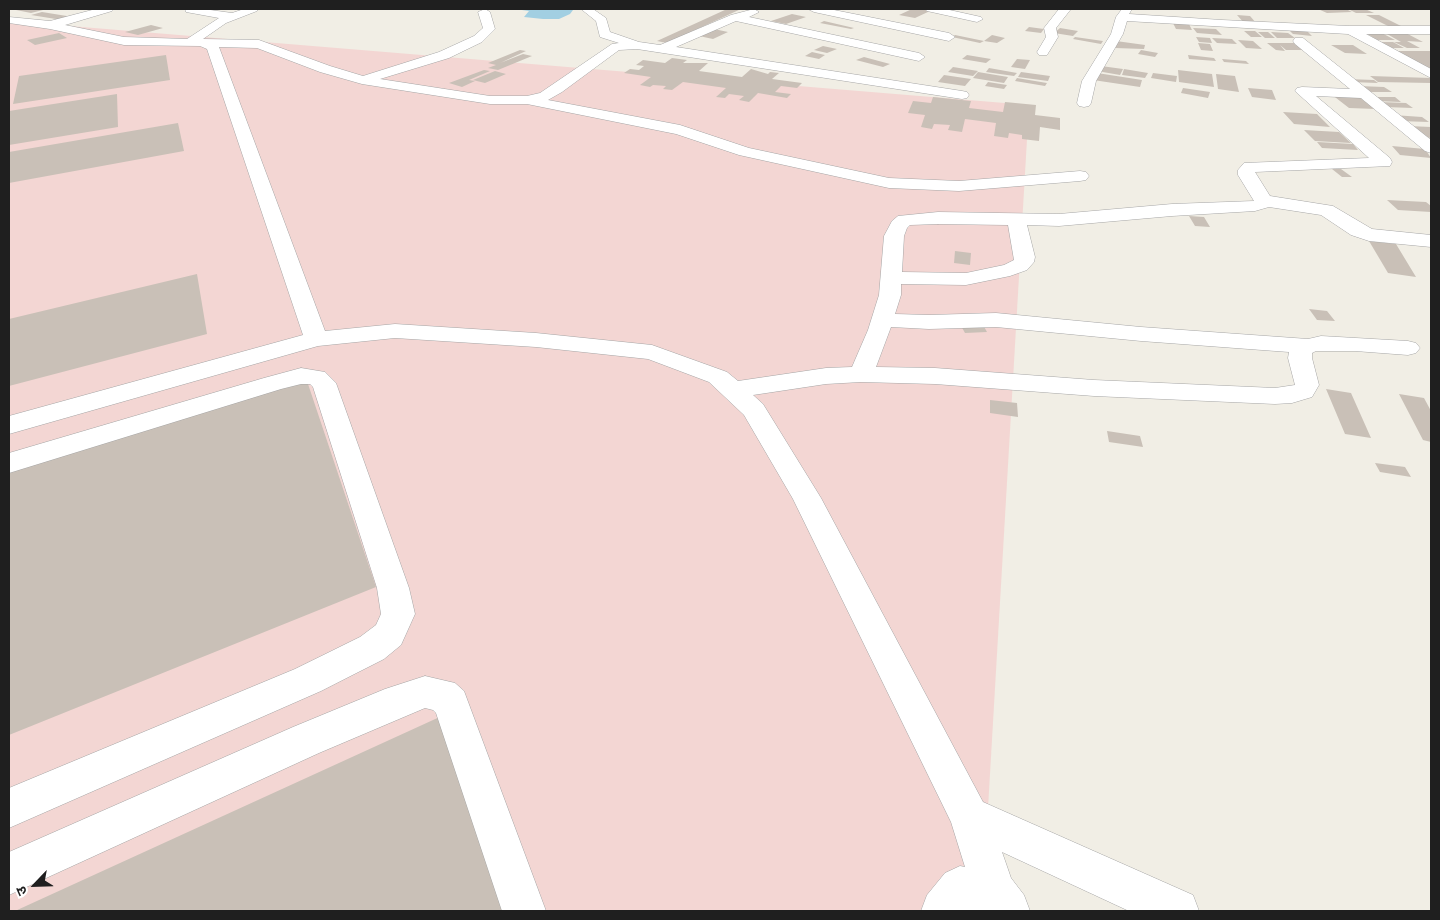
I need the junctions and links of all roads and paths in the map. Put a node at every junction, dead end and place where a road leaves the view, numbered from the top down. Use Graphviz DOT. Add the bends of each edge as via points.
graph roads {
  1 [pos="108,9"];
  2 [pos="253,9"];
  3 [pos="586,9"];
  4 [pos="766,9"];
  5 [pos="814,9"];
  6 [pos="931,9"];
  7 [pos="1065,9"];
  8 [pos="190,10"];
  9 [pos="484,12"];
  10 [pos="1125,13"];
  11 [pos="233,17"];
  12 [pos="735,17"];
  13 [pos="1328,18"];
  14 [pos="977,19"];
  15 [pos="15,20"];
  16 [pos="9,24"];
  17 [pos="50,25"];
  18 [pos="1350,30"];
  19 [pos="1431,30"];
  20 [pos="1283,41"];
  21 [pos="1299,42"];
  22 [pos="1316,42"];
  23 [pos="1345,42"];
  24 [pos="195,43"];
  25 [pos="1374,43"];
  26 [pos="637,45"];
  27 [pos="664,48"];
  28 [pos="927,52"];
  29 [pos="1043,52"];
  30 [pos="1431,74"];
  31 [pos="362,80"];
  32 [pos="882,81"];
  33 [pos="1362,94"];
  34 [pos="962,95"];
  35 [pos="527,100"];
  36 [pos="1084,103"];
  37 [pos="1431,148"];
  38 [pos="1080,176"];
  39 [pos="1264,201"];
  40 [pos="1016,220"];
  41 [pos="1431,240"];
  42 [pos="891,278"];
  43 [pos="882,320"];
  44 [pos="316,339"];
  45 [pos="1308,346"];
  46 [pos="1408,348"];
  47 [pos="861,374"];
  48 [pos="732,390"];
  49 [pos="9,425"];
  50 [pos="9,463"];
  51 [pos="9,808"];
  52 [pos="969,816"];
  53 [pos="9,874"];
  54 [pos="1001,901"];
  55 [pos="524,911"];
  56 [pos="942,911"];
  57 [pos="1177,911"];
  1 -- 17 [label="street"];
  2 -- 11 [label="street"];
  3 -- 26 [label="street" via="602,20 604,34"];
  4 -- 12 [label="street"];
  5 -- 28 [label="street" via="950,38"];
  6 -- 14 [label="street"];
  7 -- 29 [label="street" via="1050,28 1052,38"];
  8 -- 11 [label="street"];
  9 -- 31 [label="street" via="489,29 478,39 444,55"];
  10 -- 18 [label="street" via="1222,24"];
  10 -- 36 [label="street" via="1117,34 1089,81"];
  11 -- 24 [label="street"];
  12 -- 27 [label="street"];
  12 -- 28 [label="street"];
  13 -- 18 [label="street"];
  15 -- 16 [label="street"];
  15 -- 17 [label="street"];
  17 -- 24 [label="street" via="124,41"];
  18 -- 19 [label="street"];
  18 -- 25 [label="street"];
  20 -- 21 [label="street"];
  21 -- 22 [label="street"];
  21 -- 33 [label="street"];
  23 -- 25 [label="street"];
  24 -- 31 [label="street" via="259,44"];
  24 -- 44 [label="street" via="213,48"];
  25 -- 30 [label="street"];
  26 -- 27 [label="street"];
  26 -- 35 [label="street" via="616,47 556,89"];
  27 -- 32 [label="street"];
  28 -- 32 [label="street"];
  31 -- 35 [label="street" via="490,100"];
  32 -- 34 [label="street"];
  33 -- 37 [label="street"];
  33 -- 39 [label="street" via="1302,91 1384,162 1250,167 1246,170 1247,175"];
  35 -- 38 [label="street" via="680,130 745,152 889,183 960,186"];
  39 -- 40 [label="street" via="1243,208"];
  39 -- 41 [label="street" via="1326,210 1369,235"];
  40 -- 42 [label="street" via="905,220 894,236"];
  40 -- 42 [label="street" via="1025,257 1020,266 966,279"];
  42 -- 43 [label="street" via="890,295"];
  43 -- 45 [label="street" via="996,320"];
  43 -- 47 [label="street"];
  44 -- 48 [label="street" via="395,331 536,340 652,352 718,378"];
  44 -- 49 [label="street"];
  45 -- 46 [label="street" via="1321,343"];
  45 -- 47 [label="street" via="1301,350 1300,358 1307,385 1303,391 1284,395"];
  47 -- 48 [label="street"];
  48 -- 52 [label="street" via="754,410 807,498"];
  50 -- 51 [label="street" via="273,383 316,376 324,384 393,588 398,614 389,635 372,648 308,680"];
  52 -- 54 [label="street"];
  52 -- 57 [label="street"];
  53 -- 55 [label="street" via="306,740 398,700 425,692 442,694 451,703"];
  54 -- 56 [label="street" via="960,888"];
}
